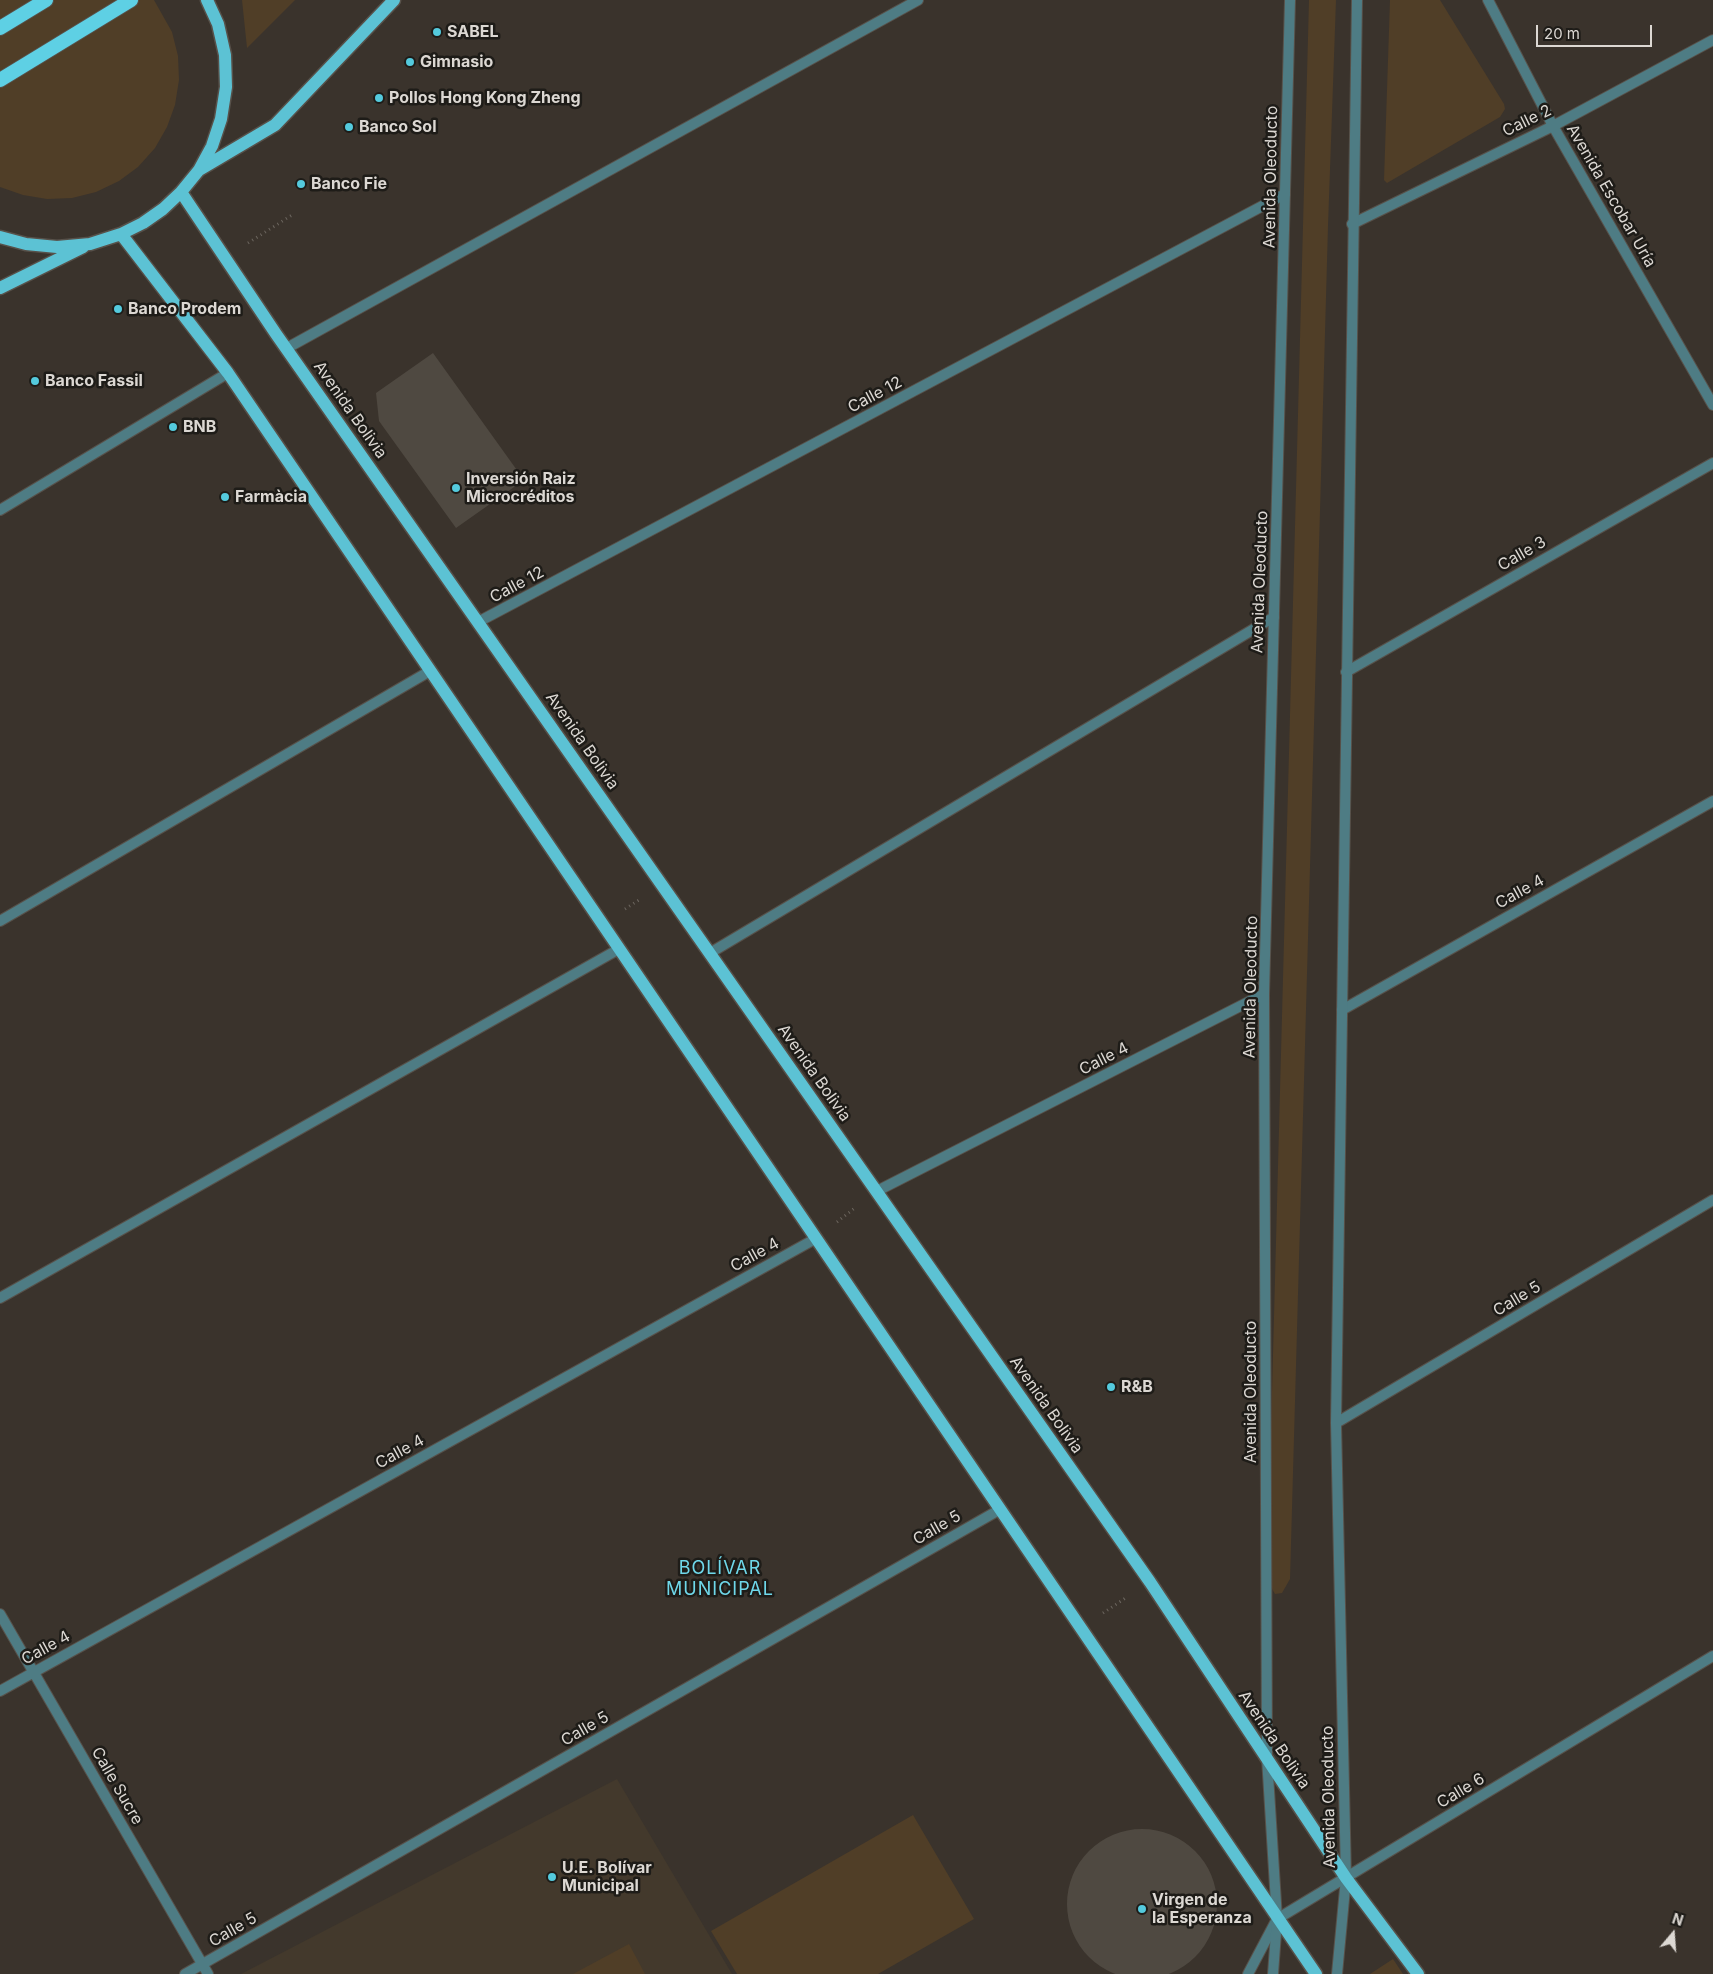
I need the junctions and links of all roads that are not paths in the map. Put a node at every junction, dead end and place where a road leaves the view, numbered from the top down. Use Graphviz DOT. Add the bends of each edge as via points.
graph roads {
  1 [pos="46,0"];
  2 [pos="131,0"];
  3 [pos="207,0"];
  4 [pos="394,0"];
  5 [pos="918,0"];
  6 [pos="1290,0"];
  7 [pos="1357,0"];
  8 [pos="1488,0"];
  9 [pos="0,28"];
  10 [pos="1713,40"];
  11 [pos="0,80"];
  12 [pos="1553,126"];
  13 [pos="199,170"];
  14 [pos="181,192"];
  15 [pos="1285,194"];
  16 [pos="1352,224"];
  17 [pos="121,234"];
  18 [pos="0,237"];
  19 [pos="90,244"];
  20 [pos="0,288"];
  21 [pos="287,348"];
  22 [pos="228,373"];
  23 [pos="1713,404"];
  24 [pos="1713,463"];
  25 [pos="0,510"];
  26 [pos="1274,617"];
  27 [pos="478,622"];
  28 [pos="430,671"];
  29 [pos="1346,672"];
  30 [pos="1713,801"];
  31 [pos="0,921"];
  32 [pos="619,949"];
  33 [pos="710,952"];
  34 [pos="1264,994"];
  35 [pos="1342,1010"];
  36 [pos="877,1191"];
  37 [pos="1713,1200"];
  38 [pos="815,1239"];
  39 [pos="0,1298"];
  40 [pos="1336,1423"];
  41 [pos="999,1510"];
  42 [pos="0,1614"];
  43 [pos="1713,1656"];
  44 [pos="34,1672"];
  45 [pos="0,1691"];
  46 [pos="1267,1758"];
  47 [pos="1346,1878"];
  48 [pos="1277,1919"];
  49 [pos="202,1964"];
  50 [pos="185,1974"];
  51 [pos="208,1974"];
  52 [pos="1248,1974"];
  53 [pos="1273,1974"];
  54 [pos="1316,1974"];
  55 [pos="1337,1974"];
  56 [pos="1418,1974"];
  1 -- 9 [label="highway"];
  2 -- 11 [label="highway"];
  3 -- 13 [label="main road" via="218,24 225,55 226,87 221,119"];
  4 -- 13 [label="main road" via="276,125"];
  5 -- 21 [label="street"];
  6 -- 15 [label="street, Avenida Oleoducto"];
  7 -- 16 [label="street, Avenida Oleoducto"];
  8 -- 12 [label="street, Avenida Escobar Uría"];
  10 -- 12 [label="street, Calle 2"];
  12 -- 16 [label="street, Calle 2"];
  12 -- 23 [label="street, Avenida Escobar Uría"];
  13 -- 14 [label="main road"];
  14 -- 17 [label="main road" via="163,209"];
  14 -- 21 [label="main road, Avenida Bolivia"];
  15 -- 26 [label="street, Avenida Oleoducto"];
  15 -- 27 [label="street, Calle 12"];
  16 -- 29 [label="street, Avenida Oleoducto"];
  17 -- 19 [label="main road"];
  17 -- 22 [label="main road"];
  18 -- 19 [label="main road" via="57,247"];
  19 -- 20 [label="main road"];
  21 -- 27 [label="main road, Avenida Bolivia"];
  22 -- 25 [label="street"];
  22 -- 28 [label="main road"];
  24 -- 29 [label="street, Calle 3"];
  26 -- 33 [label="street"];
  26 -- 34 [label="street, Avenida Oleoducto"];
  27 -- 33 [label="main road, Avenida Bolivia"];
  28 -- 31 [label="street"];
  28 -- 32 [label="main road"];
  29 -- 35 [label="street, Avenida Oleoducto"];
  30 -- 35 [label="street, Calle 4"];
  32 -- 38 [label="main road"];
  32 -- 39 [label="street"];
  33 -- 36 [label="main road, Avenida Bolivia"];
  34 -- 36 [label="street, Calle 4"];
  34 -- 46 [label="street, Avenida Oleoducto"];
  35 -- 40 [label="street, Avenida Oleoducto"];
  36 -- 46 [label="main road, Avenida Bolivia" via="1150,1582"];
  37 -- 40 [label="street, Calle 5"];
  38 -- 41 [label="main road"];
  38 -- 44 [label="street, Calle 4"];
  40 -- 47 [label="street, Avenida Oleoducto"];
  41 -- 48 [label="main road"];
  41 -- 49 [label="street, Calle 5"];
  42 -- 44 [label="street, Calle Sucre"];
  43 -- 47 [label="street, Calle 6"];
  44 -- 45 [label="street, Calle 4"];
  44 -- 49 [label="street, Calle Sucre"];
  46 -- 47 [label="main road, Avenida Bolivia"];
  46 -- 48 [label="street, Avenida Oleoducto"];
  47 -- 48 [label="street, Calle 6"];
  47 -- 55 [label="street, Avenida Oleoducto"];
  47 -- 56 [label="main road, Avenida Bolivia"];
  48 -- 52 [label="street"];
  48 -- 53 [label="street, Avenida Oleoducto"];
  48 -- 54 [label="main road"];
  49 -- 50 [label="street, Calle 5"];
  49 -- 51 [label="street, Calle Sucre"];
}
